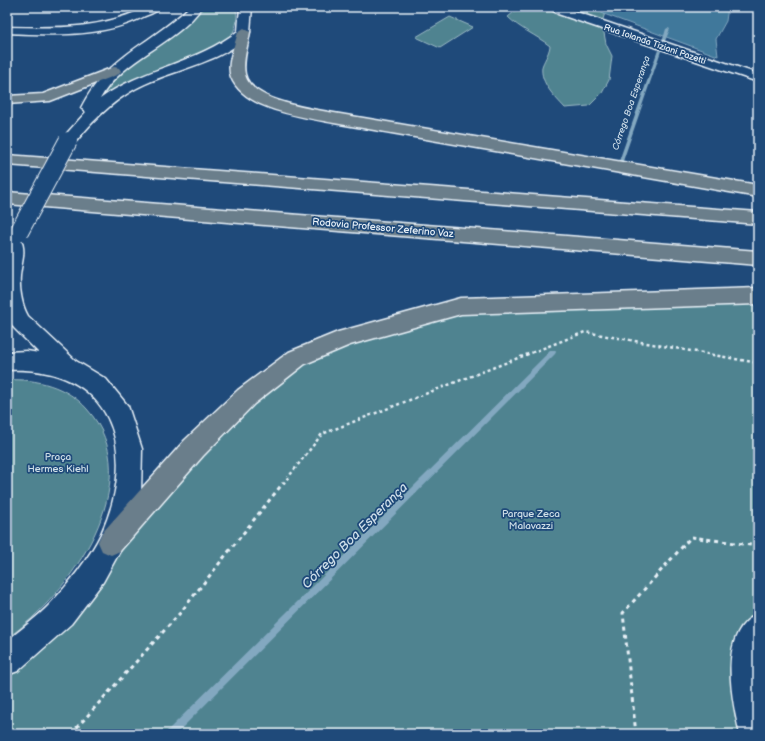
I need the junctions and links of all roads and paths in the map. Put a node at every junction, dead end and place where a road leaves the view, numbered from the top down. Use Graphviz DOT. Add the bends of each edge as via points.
graph roads {
  1 [pos="155,7"];
  2 [pos="196,7"];
  3 [pos="246,7"];
  4 [pos="554,7"];
  5 [pos="7,30"];
  6 [pos="244,32"];
  7 [pos="114,71"];
  8 [pos="758,78"];
  9 [pos="7,100"];
  10 [pos="82,122"];
  11 [pos="7,160"];
  12 [pos="758,191"];
  13 [pos="7,198"];
  14 [pos="758,218"];
  15 [pos="13,242"];
  16 [pos="758,258"];
  17 [pos="758,296"];
  18 [pos="7,361"];
  19 [pos="758,363"];
  20 [pos="68,368"];
  21 [pos="111,542"];
  22 [pos="758,546"];
  23 [pos="758,627"];
  24 [pos="9,660"];
  25 [pos="71,734"];
  26 [pos="636,734"];
  27 [pos="754,734"];
  1 -- 5 [label="street" via="131,20 92,30"];
  2 -- 7 [label="main road" via="174,29"];
  3 -- 6 [label="main road"];
  4 -- 8 [label="street, Rua Iolanda Tiziani Pazetti" via="562,12"];
  6 -- 10 [label="main road" via="214,53 130,85 111,97"];
  6 -- 12 [label="highway" via="237,67 238,77 244,87 272,103 334,118"];
  7 -- 9 [label="highway" via="45,98"];
  7 -- 10 [label="main road" via="93,98"];
  10 -- 15 [label="main road, bridge" via="68,141"];
  11 -- 14 [label="highway"];
  13 -- 16 [label="highway, Rodovia Professor Zeferino Vaz"];
  15 -- 20 [label="main road" via="14,261 10,276 13,309 21,322"];
  17 -- 21 [label="highway" via="461,306 344,338 297,358 246,397 194,448"];
  18 -- 20 [label="main road" via="27,360"];
  19 -- 25 [label="path" via="585,332 322,434 180,613"];
  20 -- 21 [label="main road" via="98,386 120,413 130,449 128,493"];
  21 -- 24 [label="main road" via="93,572 61,614"];
  22 -- 26 [label="path" via="691,537 623,613"];
  23 -- 27 [label="street" via="754,630 745,654 745,695"];
}
